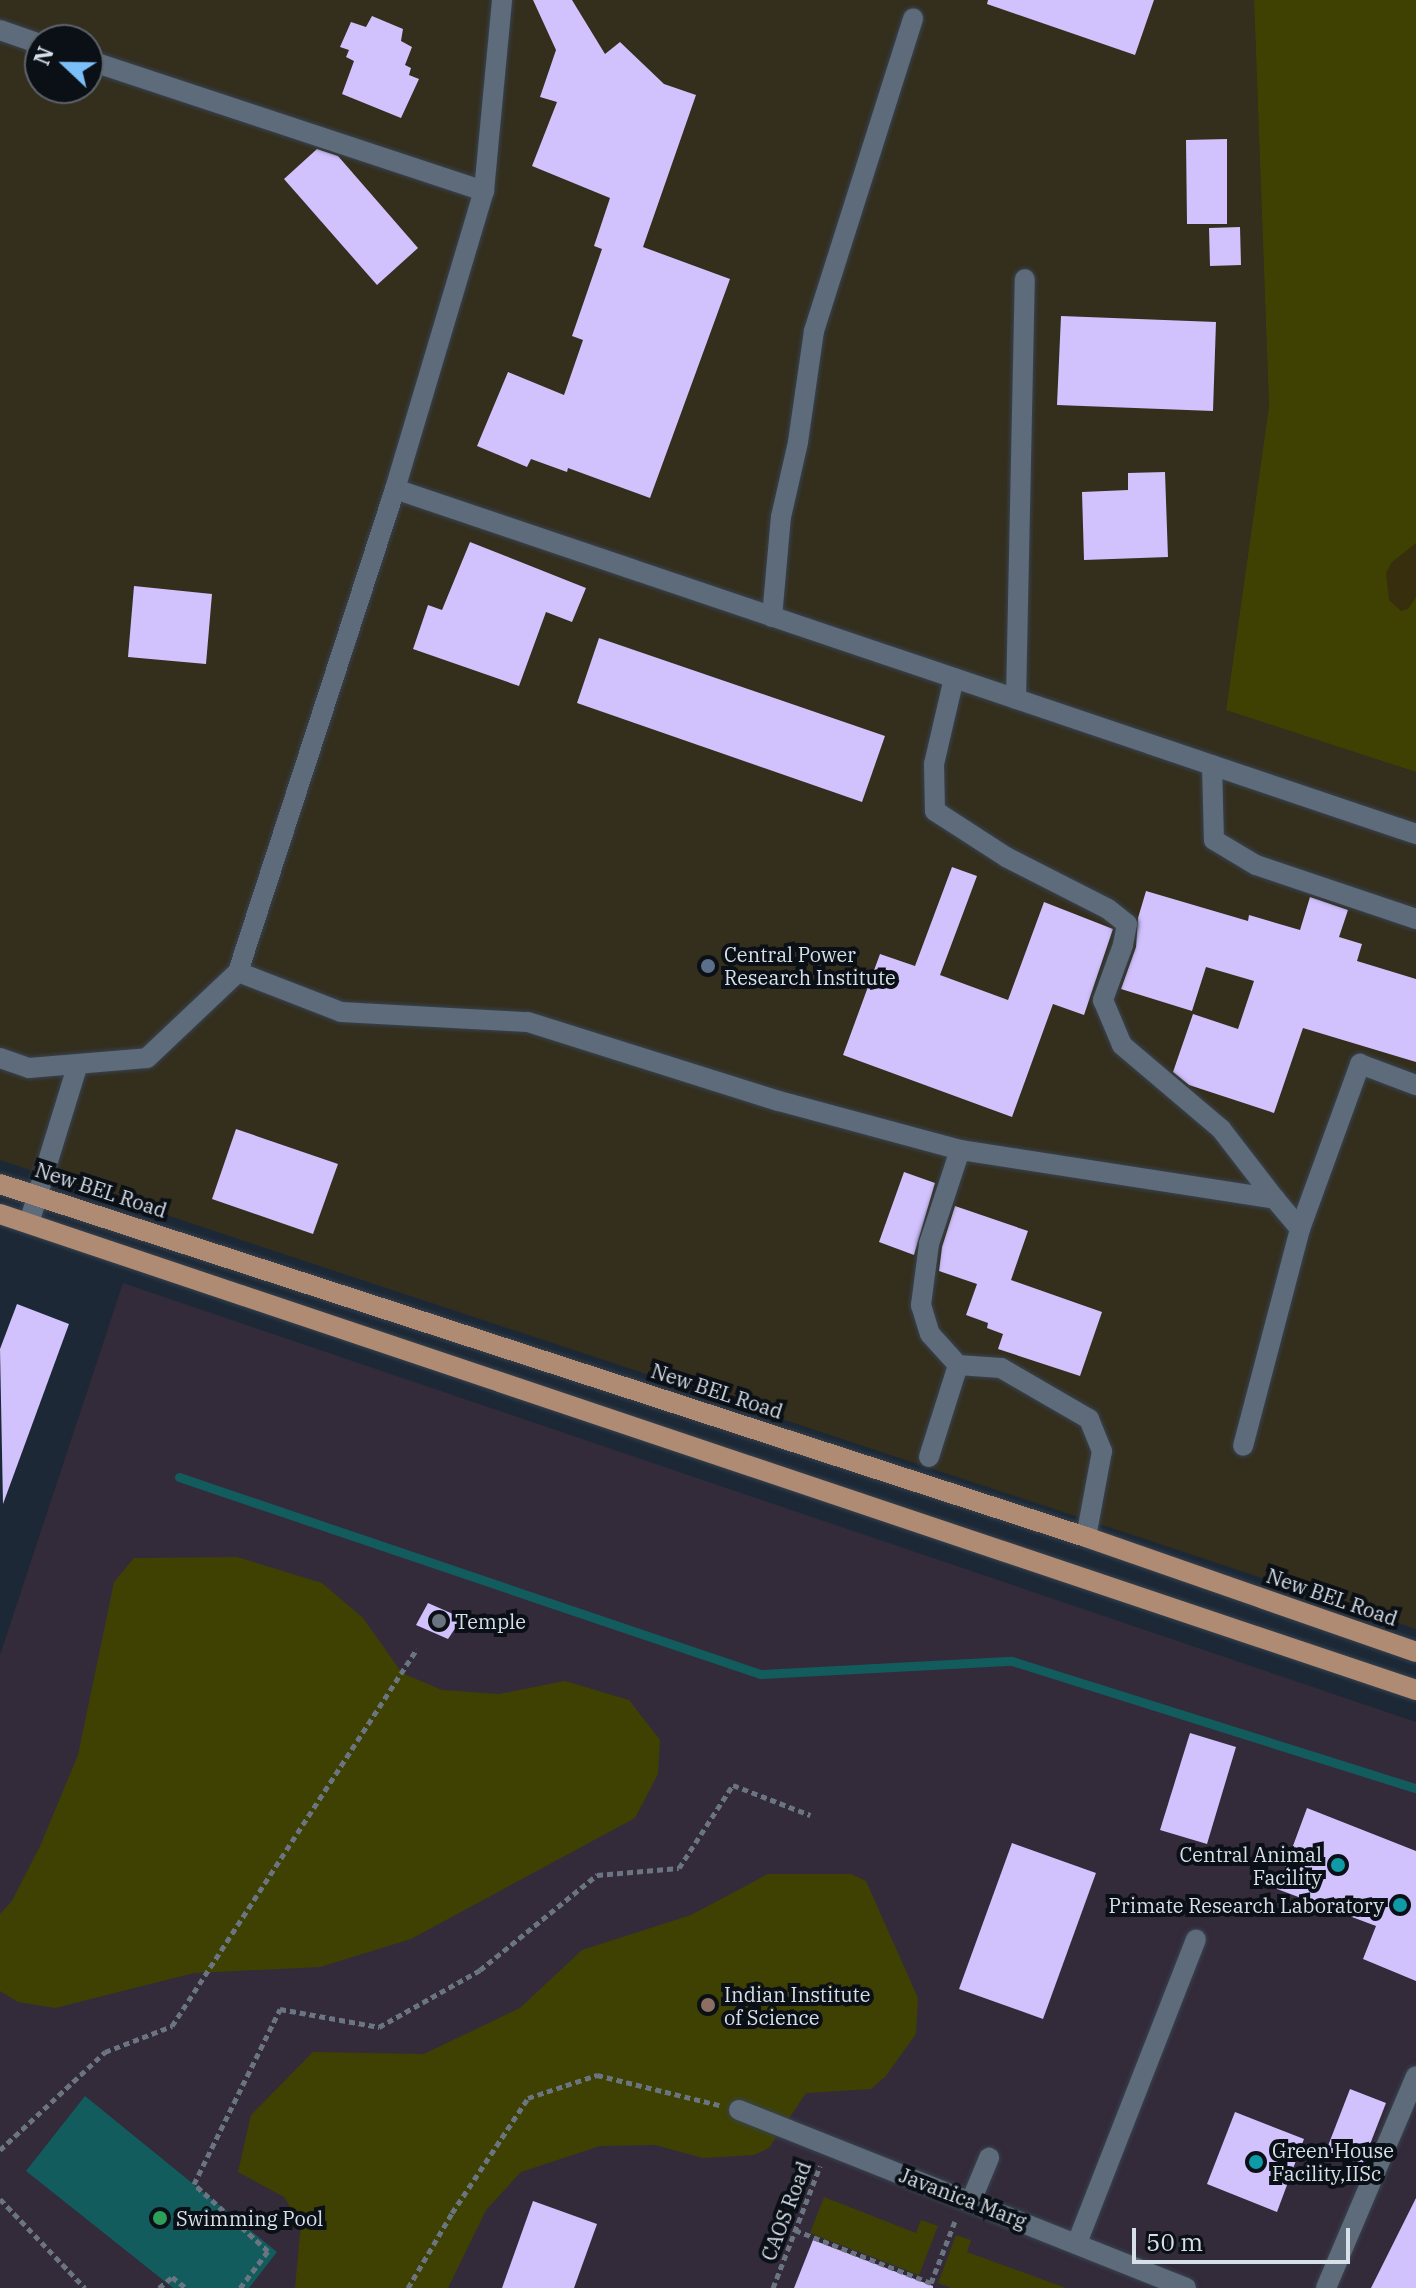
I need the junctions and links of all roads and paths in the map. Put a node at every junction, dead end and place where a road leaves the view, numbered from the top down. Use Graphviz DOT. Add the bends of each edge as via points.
graph roads {
  1 [pos="502,0"];
  2 [pos="913,18"];
  3 [pos="0,30"];
  4 [pos="24,38"];
  5 [pos="104,65"];
  6 [pos="484,191"];
  7 [pos="1025,279"];
  8 [pos="395,489"];
  9 [pos="772,617"];
  10 [pos="954,678"];
  11 [pos="1016,699"];
  12 [pos="1212,765"];
  13 [pos="1416,834"];
  14 [pos="1416,919"];
  15 [pos="238,972"];
  16 [pos="0,1058"];
  17 [pos="78,1064"];
  18 [pos="1416,1085"];
  19 [pos="960,1150"];
  20 [pos="0,1184"];
  21 [pos="40,1195"];
  22 [pos="1275,1199"];
  23 [pos="0,1214"];
  24 [pos="29,1223"];
  25 [pos="1300,1229"];
  26 [pos="958,1365"];
  27 [pos="1243,1446"];
  28 [pos="929,1457"];
  29 [pos="1086,1537"];
  30 [pos="417,1649"];
  31 [pos="1416,1652"];
  32 [pos="1416,1690"];
  33 [pos="810,1815"];
  34 [pos="1196,1940"];
  35 [pos="1416,2076"];
  36 [pos="739,2110"];
  37 [pos="828,2145"];
  38 [pos="0,2150"];
  39 [pos="989,2158"];
  40 [pos="0,2199"];
  41 [pos="968,2200"];
  42 [pos="795,2230"];
  43 [pos="1077,2243"];
  44 [pos="85,2288"];
  45 [pos="159,2288"];
  46 [pos="186,2288"];
  47 [pos="240,2288"];
  48 [pos="408,2288"];
  49 [pos="773,2288"];
  50 [pos="1186,2288"];
  51 [pos="1326,2288"];
  1 -- 6 [label="lane"];
  2 -- 9 [label="lane" via="814,331 781,517"];
  3 -- 4 [label="lane"];
  5 -- 6 [label="lane"];
  6 -- 8 [label="lane"];
  7 -- 11 [label="lane"];
  8 -- 9 [label="lane"];
  8 -- 15 [label="lane"];
  9 -- 10 [label="lane"];
  10 -- 11 [label="lane"];
  10 -- 22 [label="lane" via="934,764 935,811 1127,924 1103,1000 1122,1045 1221,1129"];
  11 -- 12 [label="lane"];
  12 -- 13 [label="lane"];
  12 -- 14 [label="lane" via="1214,840 1256,865"];
  15 -- 17 [label="lane" via="147,1058"];
  15 -- 19 [label="lane" via="341,1012 528,1022 779,1101"];
  16 -- 17 [label="lane" via="29,1068"];
  17 -- 21 [label="lane"];
  18 -- 25 [label="lane" via="1360,1064"];
  19 -- 22 [label="lane"];
  19 -- 26 [label="lane" via="929,1244 921,1305 930,1334"];
  20 -- 21 [label="main road, New BEL Road"];
  21 -- 24 [label="lane"];
  21 -- 29 [label="main road, New BEL Road"];
  22 -- 25 [label="lane"];
  23 -- 24 [label="main road"];
  24 -- 32 [label="main road"];
  25 -- 27 [label="lane"];
  26 -- 28 [label="lane"];
  26 -- 29 [label="lane" via="1001,1368 1089,1419 1102,1451"];
  29 -- 31 [label="main road, New BEL Road"];
  30 -- 38 [label="path" via="172,2026 105,2052"];
  33 -- 47 [label="path" via="733,1785 679,1868 597,1875 480,1970 379,2027 280,2009 194,2184 268,2251"];
  34 -- 43 [label="lane"];
  35 -- 51 [label="lane"];
  36 -- 37 [label="lane, Javanica Marg"];
  36 -- 48 [label="path" via="597,2075 528,2098"];
  37 -- 41 [label="lane, Javanica Marg"];
  37 -- 42 [label="path, CAOS Road"];
  39 -- 41 [label="lane"];
  40 -- 44 [label="path"];
  41 -- 42 [label="path" via="930,2284"];
  41 -- 43 [label="lane, Javanica Marg"];
  42 -- 49 [label="path, CAOS Road"];
  43 -- 50 [label="lane, Javanica Marg"];
  45 -- 46 [label="path" via="172,2277"];
}
